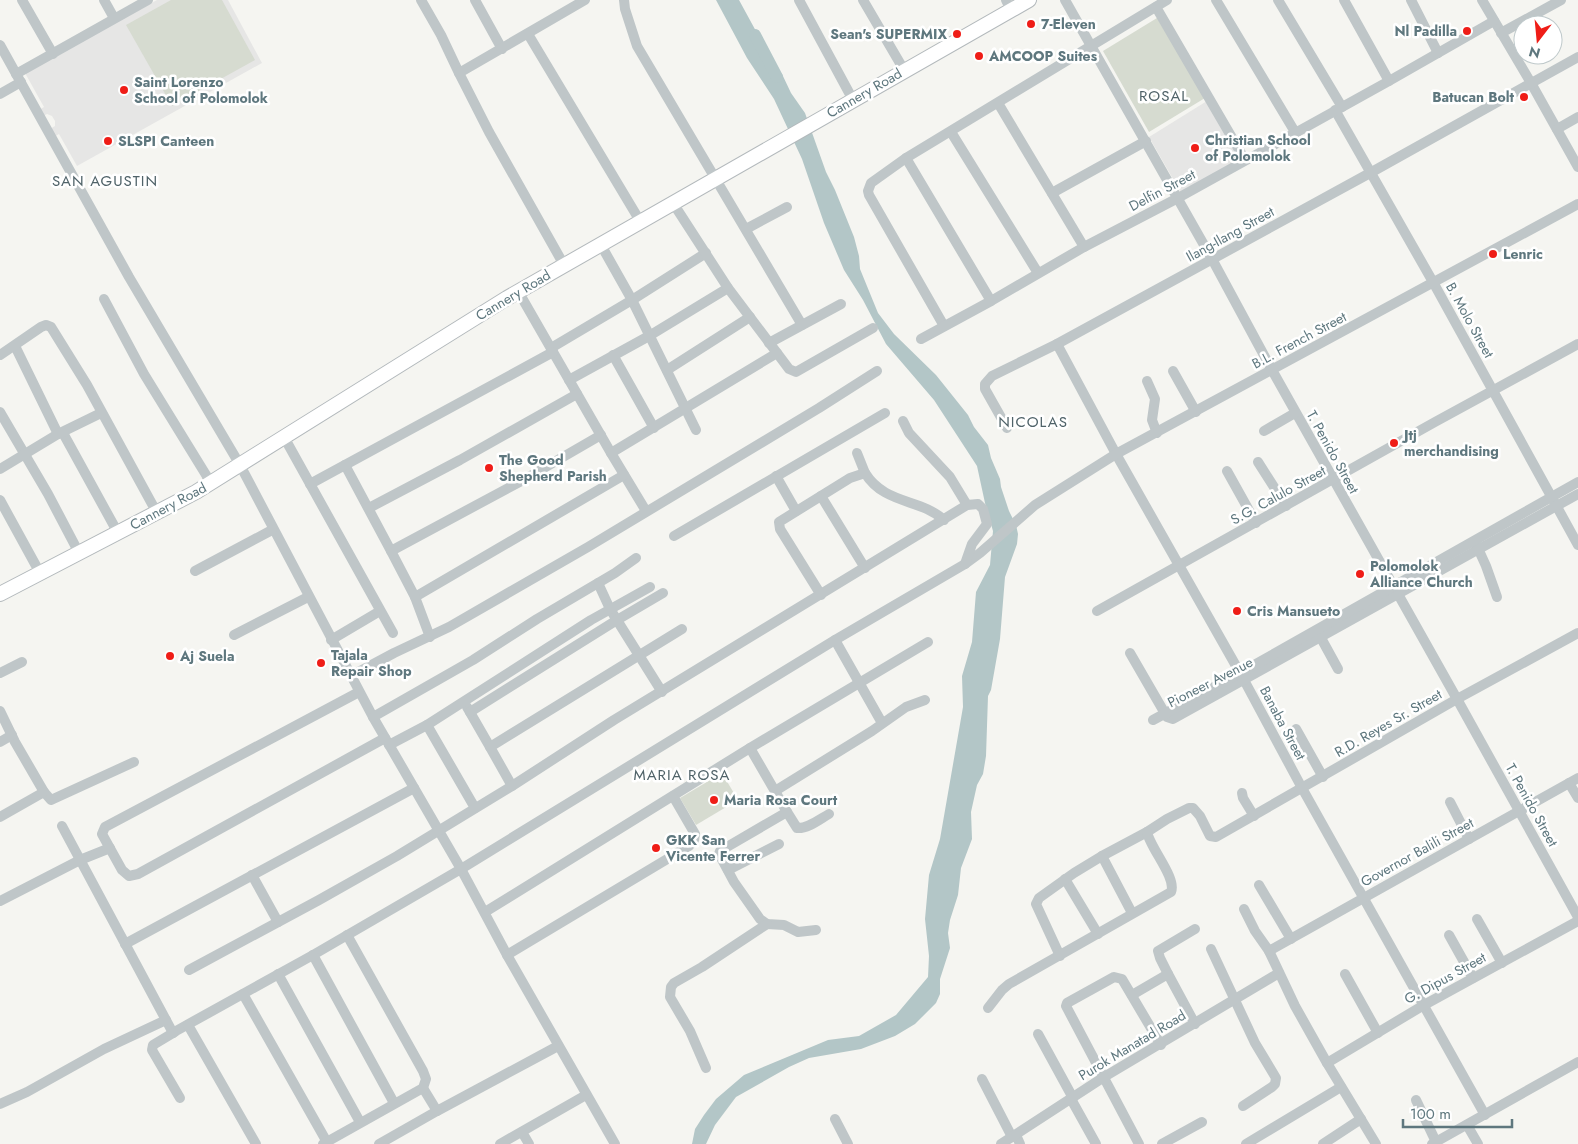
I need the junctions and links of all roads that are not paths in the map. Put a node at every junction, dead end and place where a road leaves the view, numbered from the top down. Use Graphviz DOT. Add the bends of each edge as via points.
graph roads {
  1 [pos="22,0"];
  2 [pos="104,0"];
  3 [pos="148,0"];
  4 [pos="421,0"];
  5 [pos="476,0"];
  6 [pos="624,0"];
  7 [pos="799,0"];
  8 [pos="863,0"];
  9 [pos="1029,0"];
  10 [pos="1066,0"];
  11 [pos="1167,0"];
  12 [pos="1216,0"];
  13 [pos="1278,0"];
  14 [pos="1344,0"];
  15 [pos="1411,0"];
  16 [pos="1482,0"];
  17 [pos="1561,0"];
  18 [pos="578,2"];
  19 [pos="1009,5"];
  20 [pos="1156,7"];
  21 [pos="114,18"];
  22 [pos="1494,20"];
  23 [pos="1501,33"];
  24 [pos="528,34"];
  25 [pos="0,45"];
  26 [pos="1092,45"];
  27 [pos="502,49"];
  28 [pos="1438,53"];
  29 [pos="53,54"];
  30 [pos="1578,56"];
  31 [pos="904,70"];
  32 [pos="459,73"];
  33 [pos="19,78"];
  34 [pos="1389,80"];
  35 [pos="1531,83"];
  36 [pos="0,94"];
  37 [pos="853,100"];
  38 [pos="998,103"];
  39 [pos="1338,108"];
  40 [pos="1578,117"];
  41 [pos="1557,129"];
  42 [pos="951,132"];
  43 [pos="1295,132"];
  44 [pos="1146,141"];
  45 [pos="906,158"];
  46 [pos="1245,160"];
  47 [pos="1578,167"];
  48 [pos="1370,173"];
  49 [pos="717,179"];
  50 [pos="1052,193"];
  51 [pos="1178,198"];
  52 [pos="673,203"];
  53 [pos="1578,204"];
  54 [pos="787,207"];
  55 [pos="640,221"];
  56 [pos="746,229"];
  57 [pos="601,245"];
  58 [pos="1084,247"];
  59 [pos="706,253"];
  60 [pos="1212,259"];
  61 [pos="564,265"];
  62 [pos="1038,273"];
  63 [pos="1433,282"];
  64 [pos="728,288"];
  65 [pos="518,291"];
  66 [pos="104,299"];
  67 [pos="632,300"];
  68 [pos="992,301"];
  69 [pos="840,304"];
  70 [pos="750,317"];
  71 [pos="802,325"];
  72 [pos="944,326"];
  73 [pos="873,328"];
  74 [pos="649,336"];
  75 [pos="921,339"];
  76 [pos="769,343"];
  77 [pos="1057,344"];
  78 [pos="1578,344"];
  79 [pos="14,346"];
  80 [pos="552,350"];
  81 [pos="776,353"];
  82 [pos="0,355"];
  83 [pos="613,356"];
  84 [pos="667,370"];
  85 [pos="1272,370"];
  86 [pos="878,371"];
  87 [pos="1173,371"];
  88 [pos="569,380"];
  89 [pos="1147,381"];
  90 [pos="1493,390"];
  91 [pos="577,394"];
  92 [pos="686,408"];
  93 [pos="0,412"];
  94 [pos="1196,412"];
  95 [pos="101,413"];
  96 [pos="885,413"];
  97 [pos="1296,413"];
  98 [pos="903,422"];
  99 [pos="654,428"];
  100 [pos="1007,428"];
  101 [pos="696,430"];
  102 [pos="1264,431"];
  103 [pos="60,433"];
  104 [pos="1157,433"];
  105 [pos="601,435"];
  106 [pos="284,438"];
  107 [pos="611,453"];
  108 [pos="857,453"];
  109 [pos="24,454"];
  110 [pos="1116,454"];
  111 [pos="1258,462"];
  112 [pos="240,465"];
  113 [pos="345,465"];
  114 [pos="0,469"];
  115 [pos="1227,471"];
  116 [pos="865,472"];
  117 [pos="624,475"];
  118 [pos="776,476"];
  119 [pos="1333,480"];
  120 [pos="1578,482"];
  121 [pos="211,483"];
  122 [pos="310,484"];
  123 [pos="1578,494"];
  124 [pos="821,496"];
  125 [pos="0,500"];
  126 [pos="1554,502"];
  127 [pos="967,505"];
  128 [pos="1286,506"];
  129 [pos="368,508"];
  130 [pos="646,511"];
  131 [pos="796,511"];
  132 [pos="157,513"];
  133 [pos="944,520"];
  134 [pos="1256,523"];
  135 [pos="272,530"];
  136 [pos="118,533"];
  137 [pos="674,536"];
  138 [pos="1476,545"];
  139 [pos="1578,545"];
  140 [pos="391,551"];
  141 [pos="80,553"];
  142 [pos="636,558"];
  143 [pos="965,564"];
  144 [pos="1179,565"];
  145 [pos="865,568"];
  146 [pos="195,571"];
  147 [pos="40,573"];
  148 [pos="598,583"];
  149 [pos="650,587"];
  150 [pos="1,590"];
  151 [pos="1396,590"];
  152 [pos="663,593"];
  153 [pos="821,595"];
  154 [pos="308,597"];
  155 [pos="415,597"];
  156 [pos="1497,597"];
  157 [pos="610,609"];
  158 [pos="380,611"];
  159 [pos="1097,611"];
  160 [pos="617,620"];
  161 [pos="682,629"];
  162 [pos="392,633"];
  163 [pos="1578,633"];
  164 [pos="234,634"];
  165 [pos="430,637"];
  166 [pos="1321,638"];
  167 [pos="331,640"];
  168 [pos="835,640"];
  169 [pos="928,642"];
  170 [pos="1130,653"];
  171 [pos="639,655"];
  172 [pos="22,662"];
  173 [pos="1338,669"];
  174 [pos="0,673"];
  175 [pos="351,676"];
  176 [pos="1242,676"];
  177 [pos="859,682"];
  178 [pos="359,692"];
  179 [pos="662,692"];
  180 [pos="1458,699"];
  181 [pos="924,700"];
  182 [pos="463,701"];
  183 [pos="0,711"];
  184 [pos="470,712"];
  185 [pos="1165,713"];
  186 [pos="373,717"];
  187 [pos="1153,720"];
  188 [pos="882,723"];
  189 [pos="427,725"];
  190 [pos="1296,729"];
  191 [pos="12,735"];
  192 [pos="0,742"];
  193 [pos="387,742"];
  194 [pos="490,748"];
  195 [pos="750,748"];
  196 [pos="134,762"];
  197 [pos="1323,777"];
  198 [pos="1574,780"];
  199 [pos="512,786"];
  200 [pos="414,788"];
  201 [pos="1302,788"];
  202 [pos="775,791"];
  203 [pos="44,792"];
  204 [pos="1242,793"];
  205 [pos="673,796"];
  206 [pos="1578,798"];
  207 [pos="1450,802"];
  208 [pos="475,808"];
  209 [pos="1519,811"];
  210 [pos="787,812"];
  211 [pos="829,814"];
  212 [pos="1254,816"];
  213 [pos="0,817"];
  214 [pos="62,826"];
  215 [pos="438,830"];
  216 [pos="1147,832"];
  217 [pos="1469,839"];
  218 [pos="779,844"];
  219 [pos="110,848"];
  220 [pos="1102,856"];
  221 [pos="80,860"];
  222 [pos="461,868"];
  223 [pos="728,870"];
  224 [pos="252,875"];
  225 [pos="1065,879"];
  226 [pos="1259,885"];
  227 [pos="1364,898"];
  228 [pos="0,902"];
  229 [pos="1244,909"];
  230 [pos="485,912"];
  231 [pos="1132,913"];
  232 [pos="1578,917"];
  233 [pos="1477,919"];
  234 [pos="1578,921"];
  235 [pos="278,922"];
  236 [pos="767,924"];
  237 [pos="1195,929"];
  238 [pos="816,930"];
  239 [pos="1098,934"];
  240 [pos="347,935"];
  241 [pos="1449,935"];
  242 [pos="1290,939"];
  243 [pos="125,944"];
  244 [pos="1211,948"];
  245 [pos="1269,951"];
  246 [pos="313,955"];
  247 [pos="507,955"];
  248 [pos="1060,956"];
  249 [pos="1502,963"];
  250 [pos="189,970"];
  251 [pos="1279,973"];
  252 [pos="278,974"];
  253 [pos="1168,974"];
  254 [pos="1345,974"];
  255 [pos="1473,978"];
  256 [pos="243,994"];
  257 [pos="1132,995"];
  258 [pos="1234,999"];
  259 [pos="1424,1005"];
  260 [pos="988,1008"];
  261 [pos="166,1020"];
  262 [pos="1194,1024"];
  263 [pos="188,1025"];
  264 [pos="1378,1032"];
  265 [pos="173,1033"];
  266 [pos="1038,1034"];
  267 [pos="1160,1044"];
  268 [pos="558,1046"];
  269 [pos="1578,1062"];
  270 [pos="1327,1063"];
  271 [pos="706,1068"];
  272 [pos="1104,1077"];
  273 [pos="982,1079"];
  274 [pos="1341,1087"];
  275 [pos="423,1088"];
  276 [pos="586,1095"];
  277 [pos="180,1098"];
  278 [pos="1072,1098"];
  279 [pos="1416,1100"];
  280 [pos="394,1103"];
  281 [pos="0,1104"];
  282 [pos="1243,1106"];
  283 [pos="437,1111"];
  284 [pos="1485,1114"];
  285 [pos="835,1119"];
  286 [pos="1361,1119"];
  287 [pos="360,1122"];
  288 [pos="1202,1122"];
  289 [pos="1467,1124"];
  290 [pos="522,1132"];
  291 [pos="1016,1139"];
  292 [pos="326,1143"];
  293 [pos="612,1143"];
  294 [pos="1434,1143"];
  295 [pos="256,1144"];
  296 [pos="379,1144"];
  297 [pos="500,1144"];
  298 [pos="529,1144"];
  299 [pos="848,1144"];
  300 [pos="1001,1144"];
  301 [pos="1096,1144"];
  302 [pos="1139,1144"];
  303 [pos="1162,1144"];
  304 [pos="1246,1144"];
  305 [pos="1323,1144"];
  306 [pos="1376,1144"];
  307 [pos="1478,1144"];
  1 -- 29 [label="street"];
  2 -- 21 [label="street"];
  3 -- 21 [label="street"];
  4 -- 32 [label="street"];
  5 -- 27 [label="street"];
  6 -- 49 [label="street" via="637,46"];
  7 -- 37 [label="street"];
  8 -- 31 [label="street"];
  9 -- 19 [label="main road, Cannery Road"];
  10 -- 26 [label="street, T. Penido Street"];
  11 -- 20 [label="street"];
  12 -- 43 [label="street"];
  13 -- 39 [label="street, B. Molo Street"];
  14 -- 34 [label="street"];
  15 -- 28 [label="street"];
  16 -- 22 [label="street"];
  17 -- 23 [label="street"];
  18 -- 24 [label="street"];
  19 -- 31 [label="main road, Cannery Road"];
  20 -- 26 [label="street"];
  20 -- 46 [label="street"];
  21 -- 29 [label="street"];
  22 -- 23 [label="street"];
  22 -- 28 [label="street, Delfin Street"];
  23 -- 35 [label="street"];
  24 -- 27 [label="street"];
  24 -- 55 [label="street"];
  25 -- 33 [label="street"];
  26 -- 38 [label="street"];
  26 -- 44 [label="street, T. Penido Street"];
  27 -- 32 [label="street"];
  28 -- 34 [label="street, Delfin Street"];
  29 -- 33 [label="street"];
  30 -- 35 [label="street, Ilang-Ilang Street"];
  31 -- 37 [label="main road, Cannery Road"];
  32 -- 61 [label="street"];
  33 -- 36 [label="street"];
  33 -- 112 [label="street" via="129,277"];
  34 -- 39 [label="street, Delfin Street"];
  35 -- 41 [label="street"];
  35 -- 48 [label="street, Ilang-Ilang Street"];
  37 -- 49 [label="main road, Cannery Road"];
  38 -- 42 [label="street"];
  38 -- 50 [label="street"];
  39 -- 43 [label="street, Delfin Street"];
  39 -- 48 [label="street, B. Molo Street"];
  40 -- 41 [label="street"];
  41 -- 47 [label="street"];
  42 -- 45 [label="street"];
  42 -- 62 [label="street"];
  43 -- 46 [label="street, Delfin Street"];
  44 -- 50 [label="street"];
  44 -- 51 [label="street, T. Penido Street"];
  45 -- 68 [label="street"];
  45 -- 72 [label="street" via="871,183 868,191"];
  46 -- 51 [label="street, Delfin Street"];
  48 -- 60 [label="street, Ilang-Ilang Street"];
  48 -- 63 [label="street, B. Molo Street"];
  49 -- 52 [label="main road, Cannery Road"];
  49 -- 56 [label="street"];
  50 -- 58 [label="street"];
  51 -- 58 [label="street, Delfin Street"];
  51 -- 60 [label="street, T. Penido Street"];
  52 -- 55 [label="main road, Cannery Road"];
  52 -- 59 [label="street"];
  53 -- 63 [label="street, B.L. French Street"];
  54 -- 56 [label="street"];
  55 -- 57 [label="main road, Cannery Road"];
  56 -- 71 [label="street"];
  57 -- 61 [label="main road, Cannery Road"];
  57 -- 67 [label="street"];
  58 -- 62 [label="street, Delfin Street"];
  59 -- 64 [label="street"];
  59 -- 67 [label="street"];
  60 -- 77 [label="street, Ilang-Ilang Street"];
  60 -- 85 [label="street, T. Penido Street"];
  61 -- 65 [label="main road, Cannery Road"];
  62 -- 68 [label="street, Delfin Street"];
  63 -- 85 [label="street, B.L. French Street"];
  63 -- 90 [label="street, B. Molo Street"];
  64 -- 70 [label="street"];
  64 -- 74 [label="street"];
  65 -- 80 [label="street"];
  65 -- 106 [label="main road, Cannery Road"];
  66 -- 121 [label="street" via="144,374"];
  67 -- 74 [label="street"];
  67 -- 80 [label="street"];
  68 -- 72 [label="street, Delfin Street"];
  69 -- 71 [label="street"];
  70 -- 76 [label="street"];
  70 -- 84 [label="street"];
  71 -- 76 [label="street"];
  72 -- 75 [label="street, Delfin Street"];
  73 -- 81 [label="street" via="796,372"];
  74 -- 83 [label="street"];
  74 -- 84 [label="street"];
  76 -- 81 [label="street"];
  77 -- 100 [label="street, Ilang-Ilang Street" via="988,379 985,389"];
  77 -- 110 [label="street, Banaba Street"];
  78 -- 90 [label="street, S.G. Calulo Street"];
  79 -- 82 [label="street"];
  79 -- 95 [label="street" via="41,327 51,327"];
  79 -- 103 [label="street"];
  80 -- 88 [label="street"];
  80 -- 113 [label="street"];
  81 -- 92 [label="street"];
  83 -- 88 [label="street"];
  83 -- 99 [label="street"];
  84 -- 92 [label="street"];
  85 -- 94 [label="street, B.L. French Street"];
  85 -- 97 [label="street, T. Penido Street"];
  86 -- 130 [label="street"];
  87 -- 94 [label="street"];
  88 -- 91 [label="street"];
  89 -- 104 [label="street" via="1154,398 1152,420"];
  90 -- 119 [label="street, S.G. Calulo Street"];
  90 -- 126 [label="street, B. Molo Street"];
  91 -- 105 [label="street"];
  91 -- 129 [label="street"];
  92 -- 99 [label="street"];
  92 -- 101 [label="street"];
  93 -- 109 [label="street"];
  94 -- 104 [label="street, B.L. French Street"];
  95 -- 103 [label="street"];
  95 -- 132 [label="street"];
  96 -- 118 [label="street"];
  97 -- 102 [label="street"];
  97 -- 119 [label="street, T. Penido Street"];
  98 -- 127 [label="street" via="950,477"];
  99 -- 107 [label="street"];
  103 -- 109 [label="street"];
  103 -- 136 [label="street"];
  104 -- 110 [label="street, B.L. French Street"];
  105 -- 107 [label="street"];
  105 -- 140 [label="street" via="525,480"];
  106 -- 112 [label="main road, Cannery Road"];
  106 -- 122 [label="street"];
  107 -- 117 [label="street"];
  108 -- 116 [label="street"];
  109 -- 114 [label="street"];
  109 -- 141 [label="street"];
  110 -- 143 [label="street, B.L. French Street" via="1035,505"];
  110 -- 144 [label="street, Banaba Street"];
  111 -- 128 [label="street"];
  112 -- 121 [label="main road, Cannery Road"];
  112 -- 135 [label="street"];
  113 -- 122 [label="street"];
  113 -- 129 [label="street"];
  115 -- 134 [label="street"];
  116 -- 124 [label="street"];
  116 -- 133 [label="street" via="885,493 938,514"];
  117 -- 130 [label="street"];
  117 -- 155 [label="street"];
  118 -- 131 [label="street"];
  118 -- 137 [label="street"];
  119 -- 128 [label="street, S.G. Calulo Street"];
  119 -- 151 [label="street, T. Penido Street"];
  120 -- 126 [label="street, Pioneer Avenue"];
  121 -- 132 [label="main road, Cannery Road"];
  122 -- 158 [label="street"];
  123 -- 126 [label="street, Pioneer Avenue"];
  124 -- 131 [label="street"];
  124 -- 145 [label="street"];
  125 -- 147 [label="street"];
  126 -- 138 [label="street, Pioneer Avenue"];
  126 -- 139 [label="street, B. Molo Street"];
  127 -- 133 [label="street"];
  127 -- 143 [label="street" via="981,506 987,524 972,544"];
  128 -- 134 [label="street, S.G. Calulo Street"];
  129 -- 140 [label="street"];
  130 -- 165 [label="street"];
  131 -- 153 [label="street" via="779,522 780,529"];
  132 -- 136 [label="main road, Cannery Road"];
  133 -- 145 [label="street"];
  134 -- 144 [label="street, S.G. Calulo Street"];
  135 -- 146 [label="street"];
  135 -- 154 [label="street"];
  136 -- 141 [label="main road, Cannery Road"];
  138 -- 151 [label="street, Pioneer Avenue"];
  138 -- 156 [label="street"];
  140 -- 155 [label="street"];
  141 -- 147 [label="main road, Cannery Road"];
  142 -- 148 [label="street"];
  143 -- 168 [label="street, B.L. French Street"];
  144 -- 159 [label="street, S.G. Calulo Street"];
  144 -- 176 [label="street, Banaba Street"];
  145 -- 153 [label="street"];
  147 -- 150 [label="main road, Cannery Road"];
  148 -- 157 [label="street"];
  148 -- 186 [label="street"];
  149 -- 157 [label="street"];
  151 -- 166 [label="street, Pioneer Avenue"];
  151 -- 176 [label="street, Pioneer Avenue"];
  151 -- 180 [label="street, T. Penido Street"];
  152 -- 160 [label="street"];
  153 -- 179 [label="street"];
  154 -- 164 [label="street"];
  154 -- 167 [label="street"];
  155 -- 165 [label="street"];
  157 -- 160 [label="street"];
  157 -- 182 [label="street"];
  158 -- 162 [label="street"];
  158 -- 167 [label="street"];
  160 -- 171 [label="street"];
  160 -- 184 [label="street"];
  161 -- 171 [label="street"];
  163 -- 180 [label="street, R.D. Reyes Sr. Street"];
  165 -- 175 [label="street"];
  166 -- 173 [label="street"];
  166 -- 176 [label="street, Pioneer Avenue"];
  167 -- 175 [label="street"];
  168 -- 177 [label="street"];
  168 -- 222 [label="street, B.L. French Street"];
  169 -- 177 [label="street"];
  170 -- 185 [label="street"];
  171 -- 179 [label="street"];
  171 -- 194 [label="street"];
  172 -- 174 [label="street"];
  175 -- 178 [label="street"];
  176 -- 185 [label="street, Pioneer Avenue" via="1174,719"];
  176 -- 201 [label="street, Banaba Street"];
  177 -- 188 [label="street"];
  177 -- 195 [label="street"];
  178 -- 186 [label="street"];
  178 -- 219 [label="street" via="105,827 102,832"];
  179 -- 199 [label="street"];
  180 -- 197 [label="street, R.D. Reyes Sr. Street"];
  180 -- 209 [label="street, T. Penido Street"];
  181 -- 188 [label="street" via="906,707"];
  182 -- 184 [label="street"];
  182 -- 189 [label="street"];
  183 -- 191 [label="street"];
  184 -- 194 [label="street"];
  185 -- 187 [label="street"];
  186 -- 193 [label="street"];
  188 -- 202 [label="street"];
  189 -- 193 [label="street"];
  189 -- 208 [label="street"];
  190 -- 197 [label="street"];
  191 -- 192 [label="street"];
  191 -- 203 [label="street"];
  193 -- 200 [label="street"];
  193 -- 219 [label="street" via="138,874 126,874"];
  194 -- 199 [label="street"];
  195 -- 202 [label="street"];
  195 -- 205 [label="street"];
  196 -- 203 [label="street" via="53,799"];
  197 -- 201 [label="street, R.D. Reyes Sr. Street"];
  198 -- 206 [label="street"];
  198 -- 209 [label="street, Governor Balili Street"];
  199 -- 208 [label="street"];
  200 -- 215 [label="street"];
  200 -- 224 [label="street"];
  201 -- 212 [label="street, R.D. Reyes Sr. Street"];
  201 -- 227 [label="street, Banaba Street"];
  202 -- 210 [label="street"];
  203 -- 213 [label="street"];
  204 -- 212 [label="street"];
  205 -- 230 [label="street"];
  205 -- 247 [label="street" via="695,834 689,846"];
  207 -- 217 [label="street"];
  208 -- 215 [label="street"];
  209 -- 217 [label="street, Governor Balili Street"];
  209 -- 232 [label="street, T. Penido Street"];
  210 -- 211 [label="street" via="797,828"];
  210 -- 223 [label="street" via="720,851"];
  212 -- 216 [label="street, R.D. Reyes Sr. Street" via="1212,838 1197,811 1191,808"];
  214 -- 221 [label="street"];
  215 -- 222 [label="street"];
  215 -- 235 [label="street"];
  216 -- 220 [label="street"];
  216 -- 231 [label="street" via="1173,890"];
  217 -- 227 [label="street, Governor Balili Street"];
  218 -- 223 [label="street"];
  219 -- 221 [label="street"];
  220 -- 225 [label="street"];
  220 -- 231 [label="street"];
  221 -- 228 [label="street"];
  221 -- 243 [label="street"];
  222 -- 230 [label="street"];
  222 -- 240 [label="street, B.L. French Street"];
  223 -- 236 [label="street" via="760,919"];
  224 -- 235 [label="street"];
  224 -- 243 [label="street"];
  225 -- 239 [label="street"];
  225 -- 248 [label="street" via="1036,902"];
  226 -- 242 [label="street"];
  227 -- 242 [label="street, Governor Balili Street"];
  227 -- 259 [label="street, Banaba Street"];
  229 -- 245 [label="street"];
  230 -- 247 [label="street"];
  231 -- 239 [label="street"];
  233 -- 249 [label="street"];
  234 -- 249 [label="street, G. Dipus Street"];
  235 -- 250 [label="street"];
  236 -- 238 [label="street" via="779,924 798,932"];
  236 -- 271 [label="street" via="670,988 670,997"];
  237 -- 253 [label="street" via="1158,951"];
  239 -- 248 [label="street"];
  240 -- 246 [label="street, B.L. French Street"];
  240 -- 275 [label="street" via="423,1071 426,1079"];
  241 -- 255 [label="street"];
  242 -- 245 [label="street, Governor Balili Street"];
  243 -- 261 [label="street"];
  244 -- 258 [label="street"];
  245 -- 251 [label="street"];
  246 -- 252 [label="street, B.L. French Street"];
  246 -- 280 [label="street"];
  247 -- 268 [label="street"];
  248 -- 260 [label="street" via="1009,984"];
  249 -- 255 [label="street, G. Dipus Street"];
  251 -- 258 [label="street, Purok Manatad Road"];
  251 -- 270 [label="street"];
  252 -- 256 [label="street, B.L. French Street"];
  252 -- 287 [label="street"];
  253 -- 257 [label="street"];
  253 -- 262 [label="street"];
  254 -- 264 [label="street"];
  255 -- 259 [label="street, G. Dipus Street"];
  256 -- 263 [label="street, B.L. French Street"];
  256 -- 292 [label="street"];
  257 -- 267 [label="street"];
  257 -- 272 [label="street" via="1122,979 1114,977 1067,1003"];
  258 -- 262 [label="street, Purok Manatad Road"];
  258 -- 282 [label="street" via="1276,1080 1272,1087"];
  259 -- 264 [label="street, G. Dipus Street"];
  259 -- 284 [label="street, Banaba Street"];
  261 -- 265 [label="street"];
  261 -- 281 [label="street"];
  262 -- 267 [label="street, Purok Manatad Road"];
  263 -- 265 [label="street, B.L. French Street"];
  263 -- 295 [label="street"];
  264 -- 270 [label="street, G. Dipus Street"];
  265 -- 277 [label="street, B.L. French Street" via="153,1045 152,1050"];
  266 -- 278 [label="street"];
  267 -- 272 [label="street, Purok Manatad Road"];
  268 -- 276 [label="street"];
  268 -- 283 [label="street"];
  269 -- 284 [label="street"];
  270 -- 274 [label="street"];
  272 -- 278 [label="street, Purok Manatad Road"];
  272 -- 302 [label="street"];
  273 -- 291 [label="street"];
  274 -- 286 [label="street"];
  274 -- 304 [label="street"];
  275 -- 280 [label="street"];
  275 -- 283 [label="street"];
  276 -- 290 [label="street"];
  276 -- 293 [label="street"];
  278 -- 291 [label="street, Purok Manatad Road"];
  278 -- 301 [label="street"];
  279 -- 294 [label="street"];
  280 -- 287 [label="street"];
  283 -- 296 [label="street"];
  284 -- 289 [label="street"];
  285 -- 299 [label="street"];
  286 -- 305 [label="street"];
  286 -- 306 [label="street"];
  287 -- 292 [label="street"];
  288 -- 303 [label="street"];
  289 -- 294 [label="street"];
  289 -- 307 [label="street"];
  290 -- 297 [label="street"];
  290 -- 298 [label="street"];
  291 -- 300 [label="street, Purok Manatad Road"];
}
